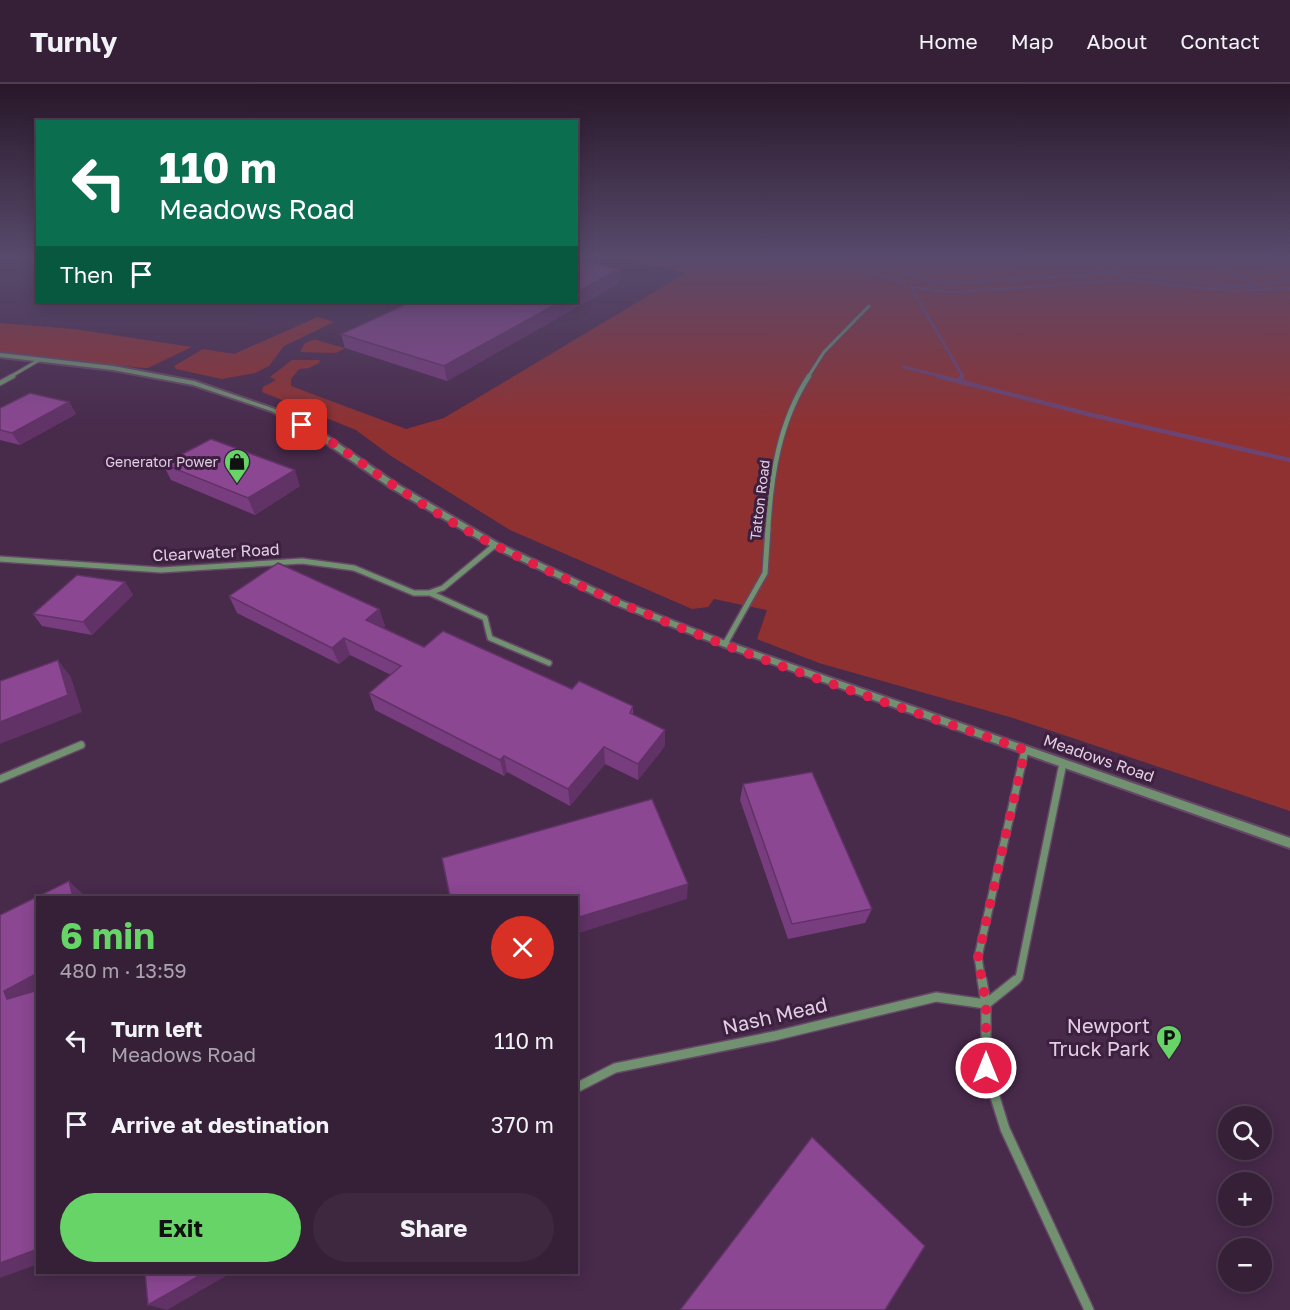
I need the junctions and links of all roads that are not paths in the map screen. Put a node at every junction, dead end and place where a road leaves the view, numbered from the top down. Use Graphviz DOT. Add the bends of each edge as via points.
graph roads {
  1 [pos="859,315"];
  2 [pos="0,355"];
  3 [pos="39,360"];
  4 [pos="0,383"];
  5 [pos="495,545"];
  6 [pos="0,559"];
  7 [pos="429,593"];
  8 [pos="725,644"];
  9 [pos="549,663"];
  10 [pos="81,745"];
  11 [pos="1025,750"];
  12 [pos="1062,763"];
  13 [pos="0,779"];
  14 [pos="1290,843"];
  15 [pos="986,1004"];
  16 [pos="578,1088"];
  17 [pos="1089,1310"];
  1 -- 8 [label="street, Tatton Road" via="824,352 798,392 779,443 770,489 765,573"];
  2 -- 3 [label="street, Meadows Road"];
  3 -- 4 [label="street"];
  3 -- 5 [label="street, Meadows Road" via="195,383 273,410 317,433 394,486"];
  5 -- 7 [label="street" via="443,588"];
  5 -- 8 [label="street, Meadows Road" via="619,603"];
  6 -- 7 [label="street, Clearwater Road" via="161,570 302,561 354,568 414,593"];
  7 -- 9 [label="street, Clearwater Road" via="484,618 490,638"];
  8 -- 11 [label="street, Meadows Road"];
  10 -- 13 [label="street"];
  11 -- 12 [label="street, Meadows Road"];
  11 -- 15 [label="street" via="978,957"];
  12 -- 14 [label="street, Meadows Road"];
  12 -- 15 [label="street" via="1019,978"];
  15 -- 16 [label="street, Nash Mead" via="936,997 774,1036 615,1068"];
  15 -- 17 [label="street" via="986,1068 1005,1129"];
}
